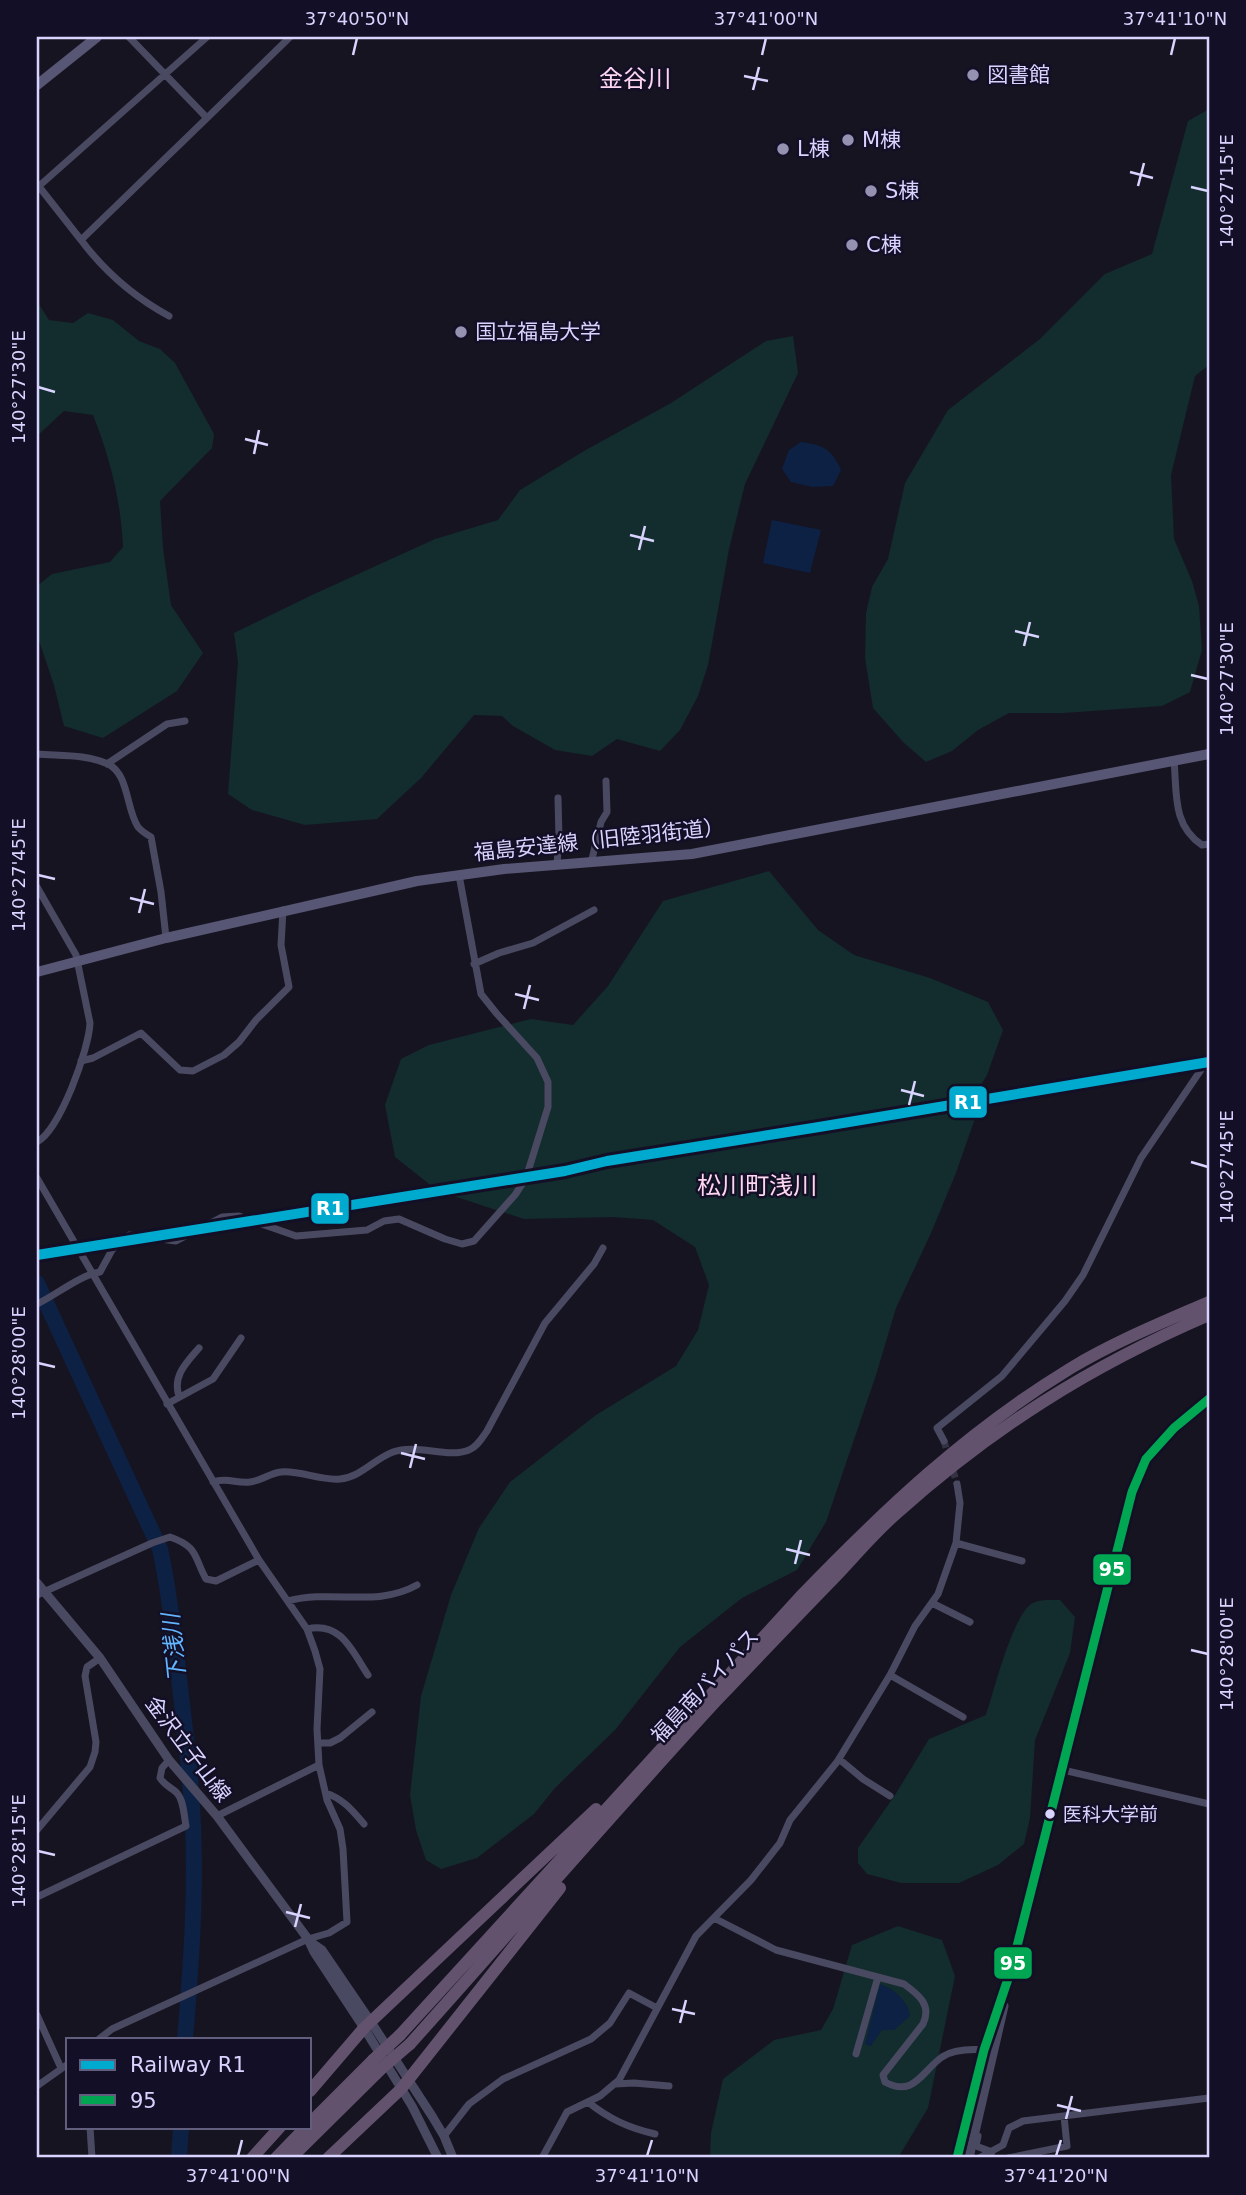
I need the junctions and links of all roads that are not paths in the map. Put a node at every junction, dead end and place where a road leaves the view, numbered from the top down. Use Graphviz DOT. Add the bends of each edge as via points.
graph roads {
  1 [pos="97,37"];
  2 [pos="129,37"];
  3 [pos="208,37"];
  4 [pos="290,37"];
  5 [pos="164,75"];
  6 [pos="37,84"];
  7 [pos="207,118"];
  8 [pos="37,186"];
  9 [pos="81,240"];
  10 [pos="169,316"];
  11 [pos="186,721"];
  12 [pos="37,754"];
  13 [pos="1209,754"];
  14 [pos="1174,760"];
  15 [pos="107,764"];
  16 [pos="606,781"];
  17 [pos="558,798"];
  18 [pos="1209,844"];
  19 [pos="591,863"];
  20 [pos="557,864"];
  21 [pos="459,875"];
  22 [pos="37,887"];
  23 [pos="283,910"];
  24 [pos="594,910"];
  25 [pos="166,938"];
  26 [pos="76,962"];
  27 [pos="474,964"];
  28 [pos="37,972"];
  29 [pos="1209,1058"];
  30 [pos="81,1061"];
  31 [pos="37,1142"];
  32 [pos="37,1178"];
  33 [pos="603,1248"];
  34 [pos="91,1273"];
  35 [pos="1209,1302"];
  36 [pos="39,1303"];
  37 [pos="1209,1315"];
  38 [pos="241,1338"];
  39 [pos="200,1348"];
  40 [pos="179,1396"];
  41 [pos="1209,1399"];
  42 [pos="167,1404"];
  43 [pos="944,1441"];
  44 [pos="213,1482"];
  45 [pos="957,1484"];
  46 [pos="956,1543"];
  47 [pos="259,1560"];
  48 [pos="1021,1561"];
  49 [pos="37,1583"];
  50 [pos="416,1585"];
  51 [pos="41,1593"];
  52 [pos="288,1601"];
  53 [pos="932,1603"];
  54 [pos="970,1622"];
  55 [pos="307,1629"];
  56 [pos="100,1658"];
  57 [pos="368,1675"];
  58 [pos="890,1675"];
  59 [pos="372,1712"];
  60 [pos="962,1717"];
  61 [pos="670,1738"];
  62 [pos="318,1743"];
  63 [pos="839,1759"];
  64 [pos="173,1763"];
  65 [pos="320,1765"];
  66 [pos="656,1767"];
  67 [pos="1063,1770"];
  68 [pos="326,1793"];
  69 [pos="890,1796"];
  70 [pos="1209,1804"];
  71 [pos="217,1816"];
  72 [pos="364,1824"];
  73 [pos="37,1830"];
  74 [pos="37,1897"];
  75 [pos="714,1918"];
  76 [pos="308,1940"];
  77 [pos="878,1977"];
  78 [pos="657,2008"];
  79 [pos="37,2015"];
  80 [pos="368,2025"];
  81 [pos="100,2038"];
  82 [pos="405,2039"];
  83 [pos="989,2051"];
  84 [pos="856,2053"];
  85 [pos="377,2064"];
  86 [pos="65,2066"];
  87 [pos="615,2084"];
  88 [pos="405,2085"];
  89 [pos="37,2086"];
  90 [pos="669,2086"];
  91 [pos="312,2089"];
  92 [pos="1209,2098"];
  93 [pos="588,2102"];
  94 [pos="981,2105"];
  95 [pos="1064,2116"];
  96 [pos="312,2121"];
  97 [pos="90,2128"];
  98 [pos="278,2128"];
  99 [pos="305,2128"];
  100 [pos="655,2134"];
  101 [pos="444,2136"];
  102 [pos="992,2152"];
  103 [pos="958,2156"];
  104 [pos="92,2158"];
  105 [pos="252,2158"];
  106 [pos="276,2158"];
  107 [pos="291,2158"];
  108 [pos="328,2158"];
  109 [pos="438,2158"];
  110 [pos="453,2158"];
  111 [pos="542,2158"];
  112 [pos="969,2158"];
  113 [pos="979,2158"];
  114 [pos="1008,2158"];
  1 -- 6 [label="main road"];
  2 -- 5 [label="street"];
  3 -- 5 [label="street"];
  4 -- 7 [label="street"];
  5 -- 7 [label="street"];
  5 -- 8 [label="street"];
  7 -- 9 [label="street"];
  8 -- 9 [label="street"];
  9 -- 10 [label="street" via="121,285"];
  11 -- 15 [label="street" via="167,724"];
  12 -- 15 [label="street" via="82,756"];
  13 -- 14 [label="main road, 福島安達線（旧陸羽街道）"];
  14 -- 18 [label="street" via="1182,827 1202,845"];
  14 -- 19 [label="main road, 福島安達線（旧陸羽街道）" via="692,855"];
  15 -- 25 [label="street" via="120,776 140,830 151,837"];
  16 -- 19 [label="street" via="607,812"];
  17 -- 20 [label="street"];
  19 -- 20 [label="main road, 福島安達線（旧陸羽街道）"];
  20 -- 21 [label="main road, 福島安達線（旧陸羽街道）"];
  21 -- 23 [label="main road, 福島安達線（旧陸羽街道）"];
  21 -- 27 [label="street"];
  22 -- 26 [label="street"];
  23 -- 25 [label="main road, 福島安達線（旧陸羽街道）"];
  23 -- 30 [label="street" via="281,945 289,987 224,1055 193,1071 180,1070 141,1033"];
  24 -- 27 [label="street" via="533,943"];
  25 -- 26 [label="main road, 福島安達線（旧陸羽街道）"];
  26 -- 28 [label="main road, 福島安達線（旧陸羽街道）"];
  26 -- 30 [label="street" via="90,1023"];
  27 -- 34 [label="street" via="481,994 537,1058 548,1082 548,1107 526,1178 474,1241 461,1244 399,1219 367,1230 296,1236 239,1216 222,1217 176,1241 129,1236 112,1250 100,1272"];
  29 -- 43 [label="street" via="1141,1158 1083,1275 1002,1376 937,1428"];
  30 -- 31 [label="street" via="58,1118"];
  32 -- 34 [label="street"];
  33 -- 44 [label="street" via="545,1323 487,1431 468,1451 393,1452 341,1479 283,1472 247,1483"];
  34 -- 36 [label="street"];
  34 -- 42 [label="street"];
  35 -- 61 [label="highway, 福島南バイパス" via="1073,1367 937,1464 816,1580"];
  37 -- 66 [label="highway, 福島南バイパス" via="1123,1354 1063,1388 953,1466 894,1516"];
  38 -- 40 [label="street" via="213,1379"];
  39 -- 40 [label="street" via="177,1376"];
  40 -- 42 [label="street"];
  41 -- 67 [label="street" via="1146,1459 1132,1492"];
  42 -- 44 [label="street"];
  44 -- 47 [label="street"];
  45 -- 46 [label="street"];
  46 -- 48 [label="street"];
  46 -- 53 [label="street"];
  47 -- 51 [label="street" via="216,1581 206,1579 190,1547 175,1538 164,1538"];
  47 -- 52 [label="street"];
  49 -- 51 [label="street, 金沢立子山線"];
  50 -- 52 [label="street" via="390,1596 313,1596"];
  51 -- 56 [label="street, 金沢立子山線"];
  52 -- 55 [label="street"];
  53 -- 54 [label="street"];
  53 -- 58 [label="street"];
  55 -- 57 [label="street" via="336,1632"];
  55 -- 62 [label="street" via="320,1669"];
  56 -- 64 [label="street, 金沢立子山線"];
  56 -- 73 [label="street" via="87,1667 85,1676 96,1742 90,1767"];
  58 -- 60 [label="street"];
  58 -- 63 [label="street"];
  59 -- 62 [label="street" via="340,1738"];
  61 -- 80 [label="highway"];
  61 -- 82 [label="highway, 福島南バイパス"];
  62 -- 65 [label="street"];
  63 -- 69 [label="street"];
  63 -- 75 [label="street" via="790,1820 768,1860"];
  64 -- 71 [label="street, 金沢立子山線"];
  64 -- 74 [label="street" via="162,1768 160,1778 181,1798 186,1826"];
  65 -- 68 [label="street"];
  65 -- 71 [label="street"];
  66 -- 82 [label="highway, 福島南バイパス" via="565,1871"];
  66 -- 88 [label="highway"];
  67 -- 70 [label="street"];
  67 -- 83 [label="street"];
  68 -- 72 [label="street" via="349,1806"];
  68 -- 76 [label="street" via="340,1829 346,1922"];
  71 -- 76 [label="street, 金沢立子山線"];
  75 -- 77 [label="street" via="776,1950"];
  75 -- 78 [label="street" via="696,1936"];
  76 -- 80 [label="street, 金沢立子山線"];
  76 -- 81 [label="street"];
  77 -- 83 [label="street" via="904,1984 927,2009 923,2024 883,2075 885,2082 904,2087 917,2082 952,2052"];
  77 -- 84 [label="street"];
  78 -- 87 [label="street"];
  78 -- 101 [label="street" via="629,1993 610,2023 591,2039 503,2078 469,2104"];
  79 -- 86 [label="street"];
  80 -- 88 [label="street, 金沢立子山線"];
  80 -- 91 [label="highway"];
  82 -- 85 [label="highway, 福島南バイパス, bridge"];
  83 -- 94 [label="street"];
  83 -- 103 [label="street"];
  85 -- 96 [label="highway, 福島南バイパス"];
  85 -- 107 [label="highway, 福島南バイパス"];
  86 -- 89 [label="street"];
  87 -- 90 [label="street"];
  87 -- 93 [label="street"];
  88 -- 101 [label="street, 金沢立子山線"];
  88 -- 108 [label="highway"];
  88 -- 109 [label="street, 金沢立子山線"];
  92 -- 95 [label="street"];
  93 -- 100 [label="street" via="605,2116"];
  93 -- 111 [label="street" via="567,2112"];
  94 -- 102 [label="street" via="976,2146"];
  94 -- 112 [label="street"];
  95 -- 102 [label="street" via="1010,2127 1003,2145"];
  95 -- 114 [label="street" via="1067,2146"];
  97 -- 104 [label="street"];
  98 -- 105 [label="highway"];
  99 -- 106 [label="highway"];
  101 -- 110 [label="street, 金沢立子山線"];
  102 -- 113 [label="street"];
}
